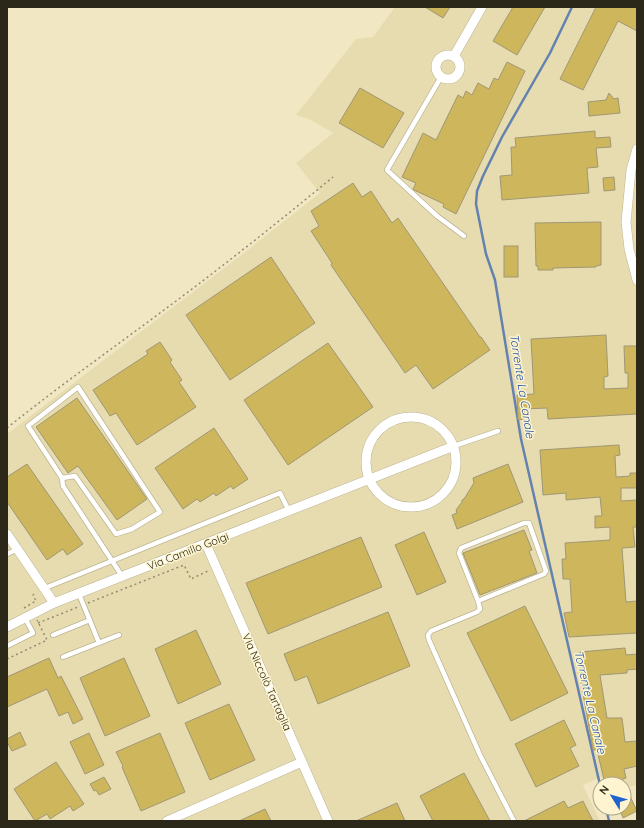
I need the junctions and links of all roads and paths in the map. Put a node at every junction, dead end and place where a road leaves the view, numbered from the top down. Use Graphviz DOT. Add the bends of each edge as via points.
graph roads {
  1 [pos="482,7"];
  2 [pos="454,56"];
  3 [pos="441,77"];
  4 [pos="637,149"];
  5 [pos="333,177"];
  6 [pos="464,236"];
  7 [pos="637,280"];
  8 [pos="7,428"];
  9 [pos="498,431"];
  10 [pos="454,446"];
  11 [pos="62,478"];
  12 [pos="370,479"];
  13 [pos="290,511"];
  14 [pos="7,534"];
  15 [pos="206,544"];
  16 [pos="18,549"];
  17 [pos="7,554"];
  18 [pos="112,560"];
  19 [pos="210,571"];
  20 [pos="122,577"];
  21 [pos="41,590"];
  22 [pos="79,594"];
  23 [pos="478,600"];
  24 [pos="54,603"];
  25 [pos="84,605"];
  26 [pos="23,608"];
  27 [pos="25,618"];
  28 [pos="90,620"];
  29 [pos="38,623"];
  30 [pos="7,626"];
  31 [pos="53,635"];
  32 [pos="119,635"];
  33 [pos="99,643"];
  34 [pos="7,646"];
  35 [pos="63,658"];
  36 [pos="302,762"];
  37 [pos="167,821"];
  38 [pos="328,821"];
  39 [pos="514,821"];
  1 -- 2 [label="street"];
  2 -- 3 [label="street" via="447,54 437,60 435,68"];
  2 -- 3 [label="street" via="459,63 459,71 454,78"];
  3 -- 6 [label="lane" via="387,170 437,216"];
  4 -- 7 [label="street" via="631,170 626,222 629,249"];
  5 -- 8 [label="path" via="274,226"];
  9 -- 10 [label="lane"];
  10 -- 12 [label="street, Via Camillo Golgi"];
  10 -- 12 [label="street" via="454,477 446,490 434,500 420,506 404,506 390,501 378,492"];
  10 -- 12 [label="street" via="447,434 424,418 409,417 395,420 383,427 368,451 366,465"];
  11 -- 11 [label="lane" via="75,476 116,534 132,529 160,512 78,387 28,426"];
  11 -- 18 [label="lane" via="63,486"];
  12 -- 13 [label="street, Via Camillo Golgi"];
  13 -- 15 [label="street, Via Camillo Golgi"];
  13 -- 18 [label="lane" via="280,493"];
  14 -- 16 [label="street"];
  15 -- 20 [label="street, Via Camillo Golgi"];
  15 -- 36 [label="street, Via Niccolò Tartaglia"];
  16 -- 17 [label="lane"];
  16 -- 21 [label="street"];
  18 -- 20 [label="lane"];
  18 -- 21 [label="lane"];
  19 -- 25 [label="path" via="191,579 184,565"];
  20 -- 22 [label="street, Via Camillo Golgi"];
  21 -- 24 [label="street"];
  21 -- 26 [label="path" via="33,595 36,601"];
  22 -- 24 [label="street, Via Camillo Golgi"];
  22 -- 25 [label="lane"];
  23 -- 23 [label="lane" via="546,571 529,523 459,550"];
  23 -- 39 [label="lane" via="480,607 477,612 431,631 428,635 480,755"];
  24 -- 27 [label="street, Via Camillo Golgi"];
  25 -- 28 [label="lane"];
  25 -- 29 [label="path"];
  27 -- 30 [label="street, Via Camillo Golgi"];
  27 -- 34 [label="lane" via="33,633"];
  28 -- 31 [label="lane"];
  28 -- 33 [label="lane"];
  32 -- 33 [label="lane"];
  33 -- 35 [label="lane"];
  36 -- 37 [label="street"];
  36 -- 38 [label="street, Via Niccolò Tartaglia"];
}
